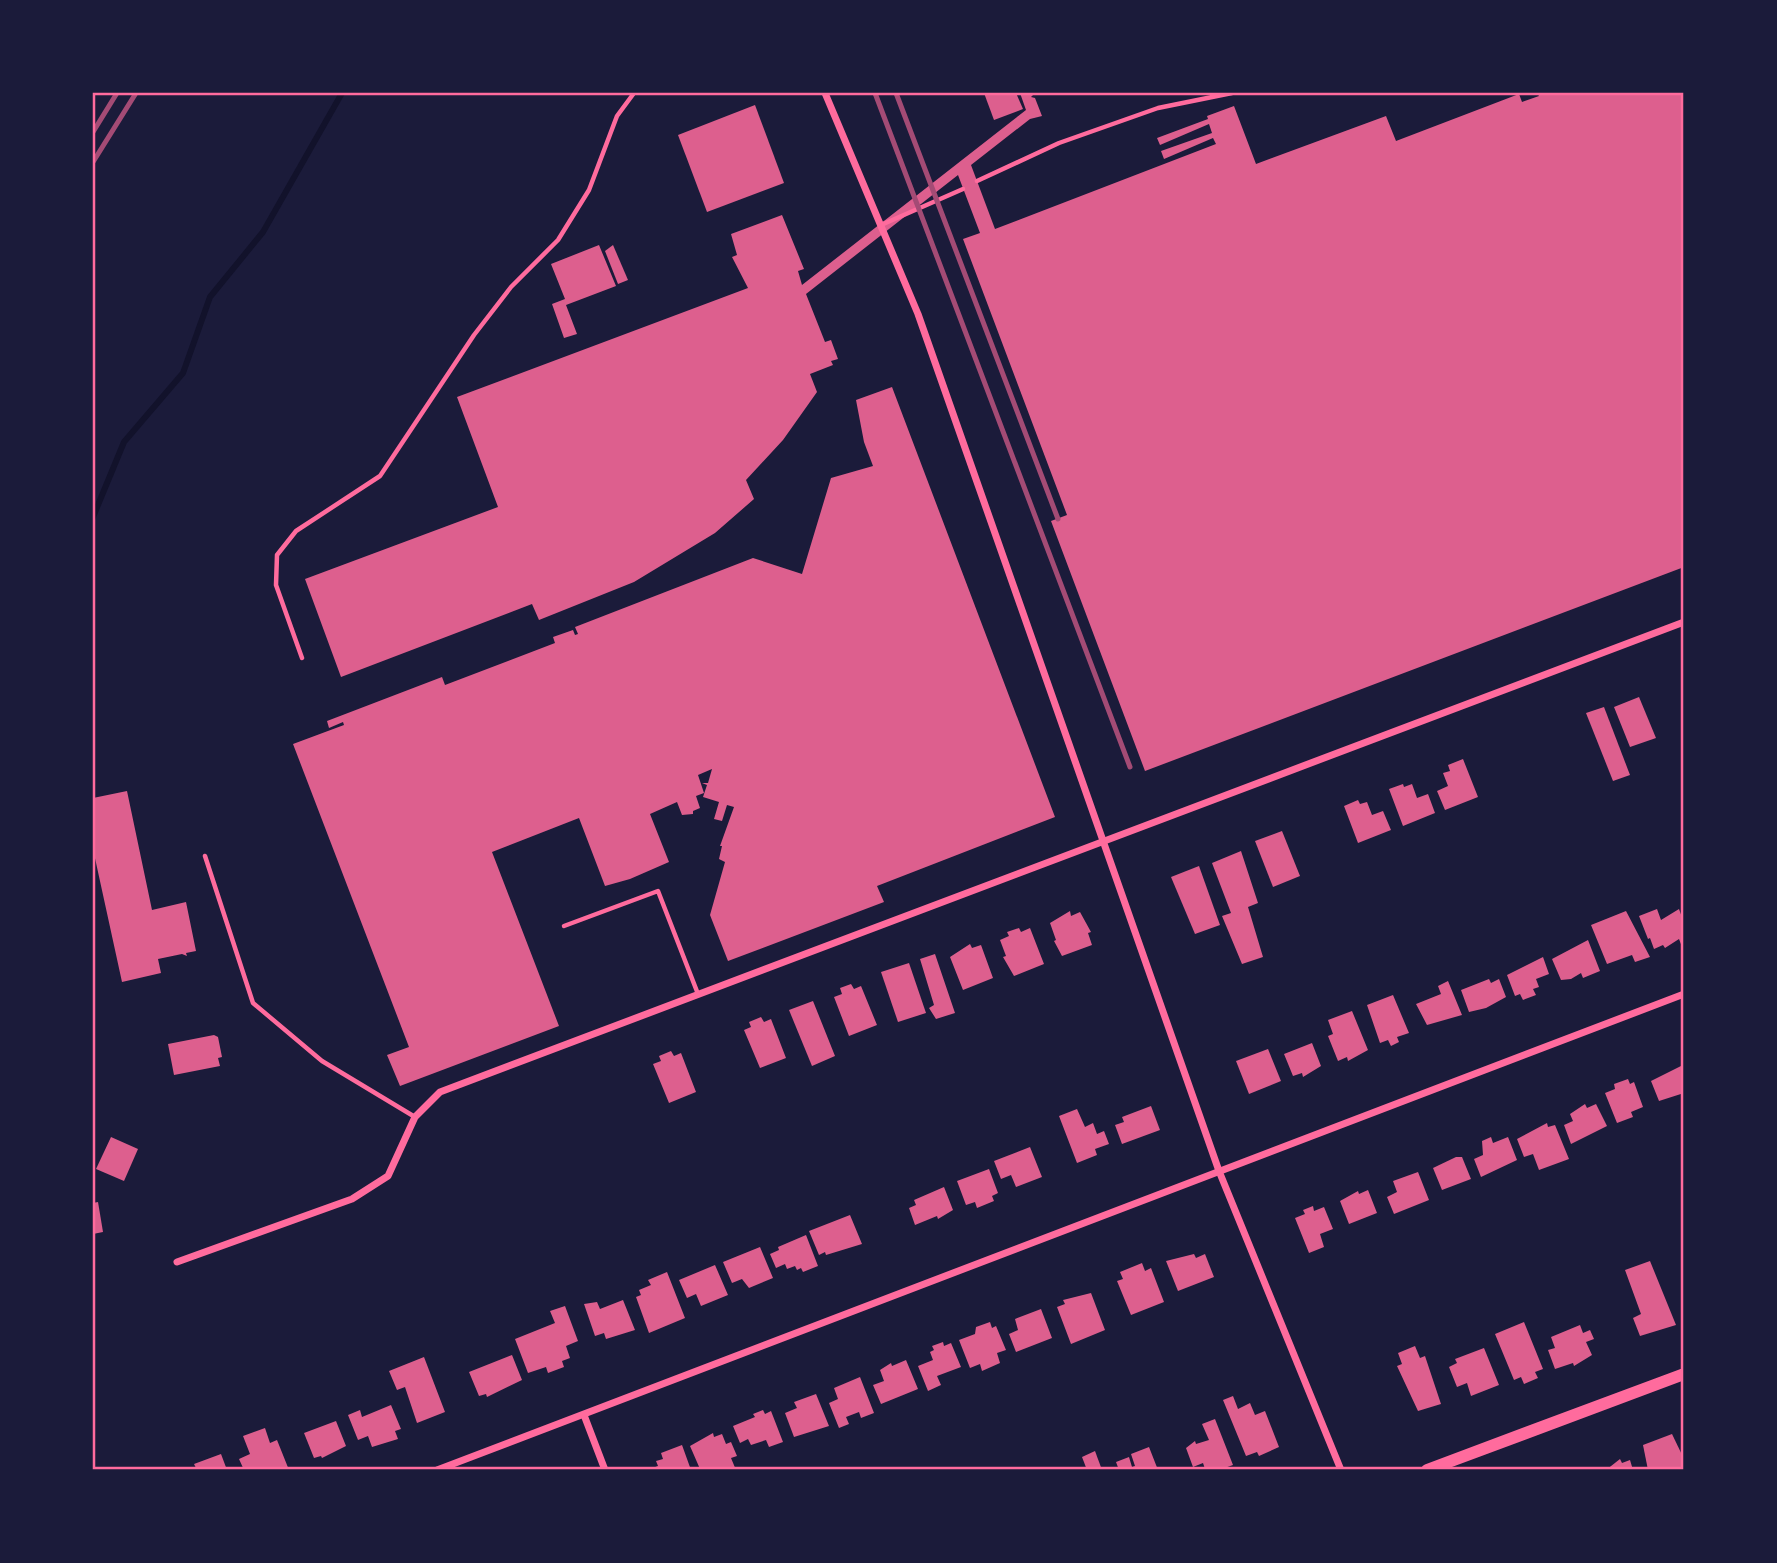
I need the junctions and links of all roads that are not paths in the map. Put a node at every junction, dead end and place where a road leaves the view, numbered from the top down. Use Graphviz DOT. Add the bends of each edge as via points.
graph roads {
  1 [pos="634,93"];
  2 [pos="825,93"];
  3 [pos="1232,93"];
  4 [pos="977,181"];
  5 [pos="963,189"];
  6 [pos="880,225"];
  7 [pos="1684,622"];
  8 [pos="302,658"];
  9 [pos="1101,841"];
  10 [pos="205,856"];
  11 [pos="564,926"];
  12 [pos="698,994"];
  13 [pos="1684,994"];
  14 [pos="415,1117"];
  15 [pos="1219,1171"];
  16 [pos="177,1262"];
  17 [pos="1684,1374"];
  18 [pos="583,1415"];
  19 [pos="437,1470"];
  20 [pos="605,1470"];
  21 [pos="1341,1470"];
  22 [pos="1427,1470"];
  1 -- 8 [label="lane" via="617,116 589,190 558,240 481,325 380,476 296,531 276,555 276,585"];
  2 -- 6 [label="street"];
  3 -- 4 [label="lane" via="1158,108 1059,143"];
  5 -- 6 [label="lane"];
  6 -- 9 [label="street" via="922,327"];
  7 -- 9 [label="street"];
  9 -- 12 [label="street"];
  9 -- 15 [label="street"];
  10 -- 14 [label="lane" via="253,1003 322,1061"];
  11 -- 12 [label="lane" via="658,891"];
  12 -- 14 [label="street" via="440,1092"];
  13 -- 15 [label="street"];
  14 -- 16 [label="street" via="387,1176 352,1199"];
  15 -- 18 [label="street"];
  15 -- 21 [label="street"];
  17 -- 22 [label="main road"];
  18 -- 19 [label="street"];
  18 -- 20 [label="street"];
}
